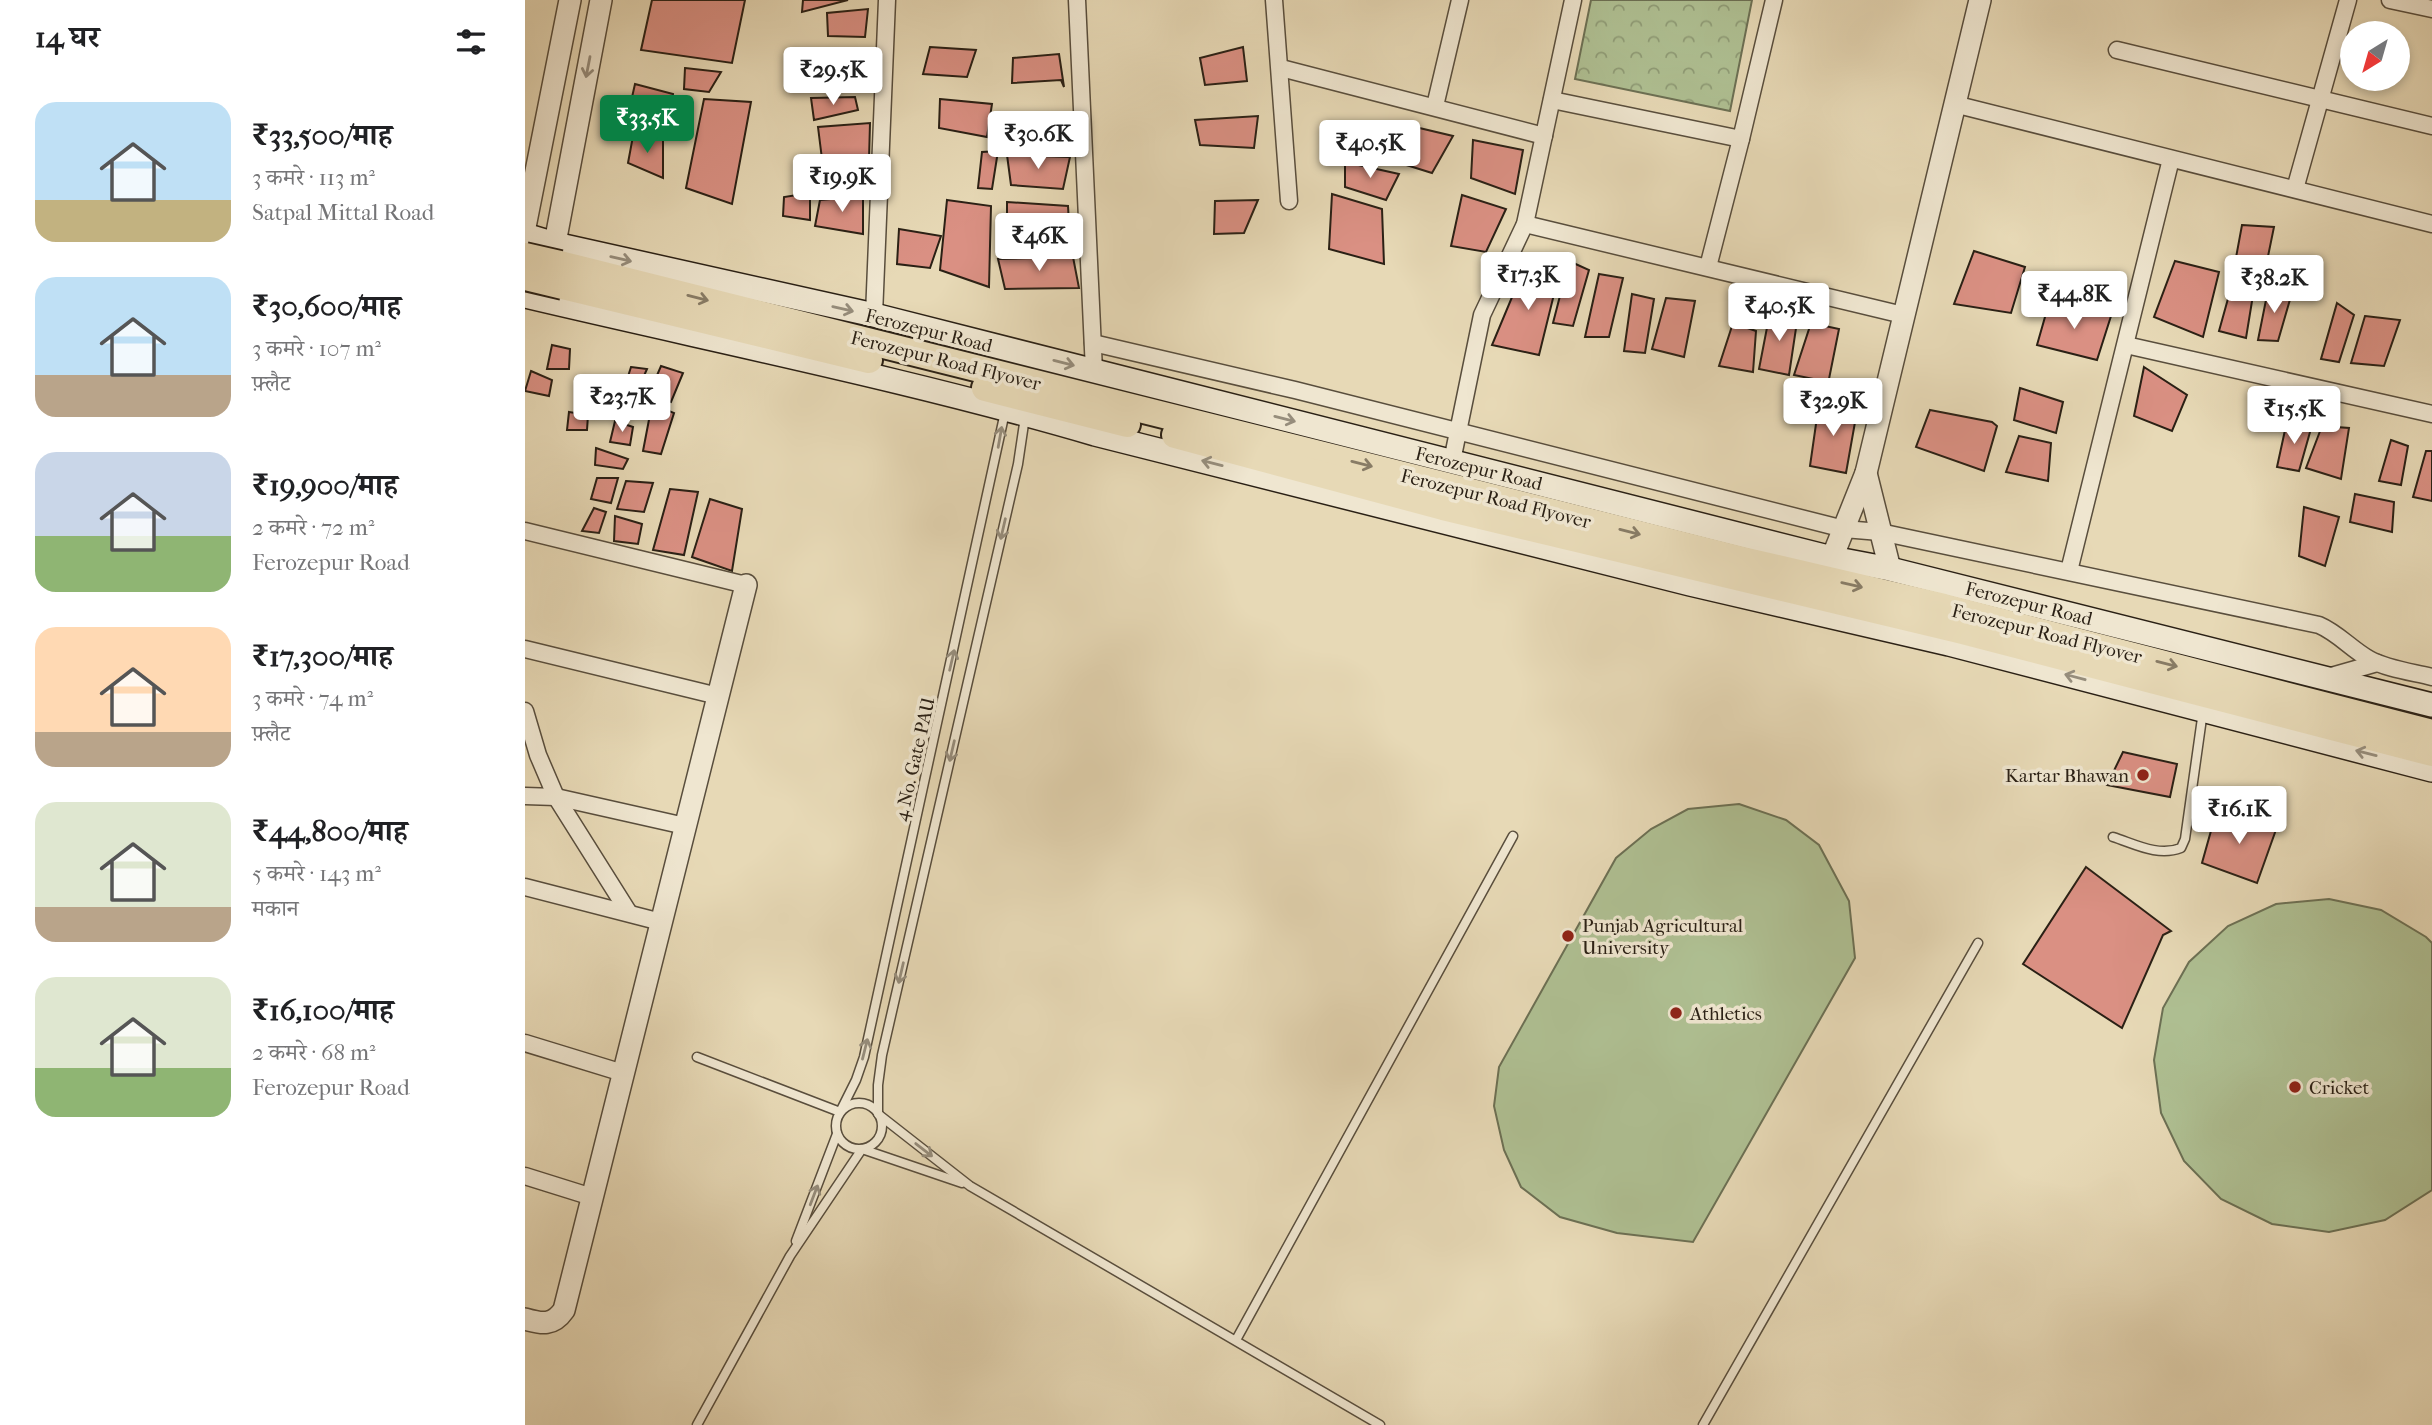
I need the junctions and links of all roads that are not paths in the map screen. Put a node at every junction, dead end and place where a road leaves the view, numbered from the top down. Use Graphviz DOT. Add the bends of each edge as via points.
graph roads {
  1 [pos="570,0"];
  2 [pos="601,0"];
  3 [pos="887,0"];
  4 [pos="1077,0"];
  5 [pos="1274,0"];
  6 [pos="1460,0"];
  7 [pos="1573,0"];
  8 [pos="1774,0"];
  9 [pos="1980,0"];
  10 [pos="2348,0"];
  11 [pos="2390,0"];
  12 [pos="2432,9"];
  13 [pos="2117,50"];
  14 [pos="1281,68"];
  15 [pos="2321,99"];
  16 [pos="1552,100"];
  17 [pos="1954,104"];
  18 [pos="1435,106"];
  19 [pos="2432,126"];
  20 [pos="1544,136"];
  21 [pos="1741,139"];
  22 [pos="2171,159"];
  23 [pos="2295,189"];
  24 [pos="1289,201"];
  25 [pos="526,216"];
  26 [pos="1525,224"];
  27 [pos="2432,224"];
  28 [pos="525,234"];
  29 [pos="525,256"];
  30 [pos="1707,267"];
  31 [pos="525,277"];
  32 [pos="549,278"];
  33 [pos="1903,315"];
  34 [pos="874,316"];
  35 [pos="1093,343"];
  36 [pos="2126,345"];
  37 [pos="1094,371"];
  38 [pos="1016,411"];
  39 [pos="2432,414"];
  40 [pos="1459,431"];
  41 [pos="1452,461"];
  42 [pos="1866,473"];
  43 [pos="1844,528"];
  44 [pos="525,531"];
  45 [pos="1880,532"];
  46 [pos="1832,558"];
  47 [pos="1890,569"];
  48 [pos="2069,571"];
  49 [pos="746,585"];
  50 [pos="525,649"];
  51 [pos="2377,663"];
  52 [pos="2432,677"];
  53 [pos="2326,678"];
  54 [pos="718,696"];
  55 [pos="2432,705"];
  56 [pos="525,711"];
  57 [pos="2203,711"];
  58 [pos="2432,733"];
  59 [pos="2432,753"];
  60 [pos="2432,771"];
  61 [pos="525,796"];
  62 [pos="556,797"];
  63 [pos="685,826"];
  64 [pos="1513,836"];
  65 [pos="2113,837"];
  66 [pos="525,887"];
  67 [pos="629,914"];
  68 [pos="661,922"];
  69 [pos="1978,943"];
  70 [pos="525,1043"];
  71 [pos="697,1057"];
  72 [pos="623,1073"];
  73 [pos="841,1112"];
  74 [pos="878,1114"];
  75 [pos="837,1134"];
  76 [pos="862,1149"];
  77 [pos="525,1175"];
  78 [pos="969,1186"];
  79 [pos="592,1197"];
  80 [pos="790,1256"];
  81 [pos="526,1321"];
  82 [pos="1236,1340"];
  83 [pos="697,1425"];
  84 [pos="1380,1425"];
  85 [pos="1703,1425"];
  1 -- 25 [label="street"];
  2 -- 32 [label="street, one-way"];
  3 -- 34 [label="street"];
  4 -- 35 [label="street"];
  5 -- 14 [label="street"];
  6 -- 18 [label="street"];
  7 -- 16 [label="street"];
  8 -- 21 [label="street"];
  9 -- 17 [label="street"];
  10 -- 15 [label="street"];
  11 -- 12 [label="street"];
  13 -- 15 [label="street"];
  14 -- 18 [label="street"];
  14 -- 24 [label="street"];
  15 -- 19 [label="street"];
  15 -- 23 [label="street"];
  16 -- 20 [label="street"];
  16 -- 21 [label="street"];
  17 -- 22 [label="street"];
  17 -- 33 [label="street"];
  18 -- 20 [label="street"];
  20 -- 26 [label="street"];
  21 -- 30 [label="street"];
  22 -- 23 [label="street"];
  22 -- 36 [label="street"];
  23 -- 27 [label="street"];
  26 -- 30 [label="street"];
  26 -- 40 [label="street" via="1482,315"];
  28 -- 32 [label="main road, Ferozepur Road"];
  29 -- 32 [label="main road, Ferozepur Road, bridge"];
  30 -- 33 [label="street"];
  31 -- 32 [label="main road, Ferozepur Road, bridge"];
  32 -- 34 [label="main road, Ferozepur Road, one-way"];
  32 -- 38 [label="main road" via="838,367"];
  32 -- 58 [label="main road, Ferozepur Road Flyover, one-way" via="1944,607"];
  32 -- 59 [label="main road, Ferozepur Road Flyover" via="1154,430 1443,508 1959,630"];
  33 -- 42 [label="street"];
  34 -- 37 [label="main road, Ferozepur Road, one-way"];
  35 -- 37 [label="street"];
  35 -- 40 [label="street"];
  36 -- 39 [label="street"];
  36 -- 48 [label="street"];
  37 -- 41 [label="main road, Ferozepur Road, one-way"];
  57 -- 38 [label="main road, one-way"];
  73 -- 38 [label="lane, 4 No. Gate PAU, one-way" via="864,1057 996,459"];
  38 -- 74 [label="lane, 4 No. Gate PAU, one-way" via="1019,464 882,1055"];
  40 -- 41 [label="street"];
  40 -- 43 [label="street"];
  41 -- 46 [label="main road, Ferozepur Road"];
  42 -- 43 [label="street"];
  42 -- 45 [label="street"];
  43 -- 45 [label="street"];
  43 -- 46 [label="street"];
  44 -- 49 [label="street"];
  45 -- 47 [label="street"];
  45 -- 48 [label="street"];
  46 -- 47 [label="main road, Ferozepur Road"];
  47 -- 53 [label="main road, Ferozepur Road"];
  48 -- 51 [label="street" via="2319,625"];
  49 -- 54 [label="street"];
  50 -- 54 [label="street"];
  51 -- 52 [label="street"];
  51 -- 53 [label="street"];
  53 -- 55 [label="main road, Ferozepur Road"];
  54 -- 63 [label="street"];
  56 -- 62 [label="street"];
  60 -- 57 [label="main road, one-way"];
  57 -- 65 [label="lane" via="2181,848 2159,852"];
  61 -- 62 [label="street"];
  62 -- 63 [label="street"];
  62 -- 67 [label="street"];
  63 -- 68 [label="street"];
  64 -- 82 [label="lane"];
  66 -- 67 [label="street"];
  67 -- 68 [label="street"];
  68 -- 72 [label="street"];
  69 -- 85 [label="lane"];
  70 -- 72 [label="street"];
  71 -- 73 [label="lane"];
  72 -- 79 [label="street"];
  73 -- 74 [label="lane" via="860,1104"];
  73 -- 75 [label="lane"];
  74 -- 76 [label="lane" via="880,1135"];
  74 -- 78 [label="lane, one-way"];
  75 -- 76 [label="lane" via="847,1146"];
  80 -- 75 [label="lane, one-way"];
  76 -- 78 [label="lane"];
  76 -- 80 [label="lane"];
  77 -- 79 [label="street"];
  78 -- 82 [label="lane"];
  79 -- 81 [label="street" via="564,1310 550,1323"];
  80 -- 83 [label="lane"];
  82 -- 84 [label="lane"];
}
